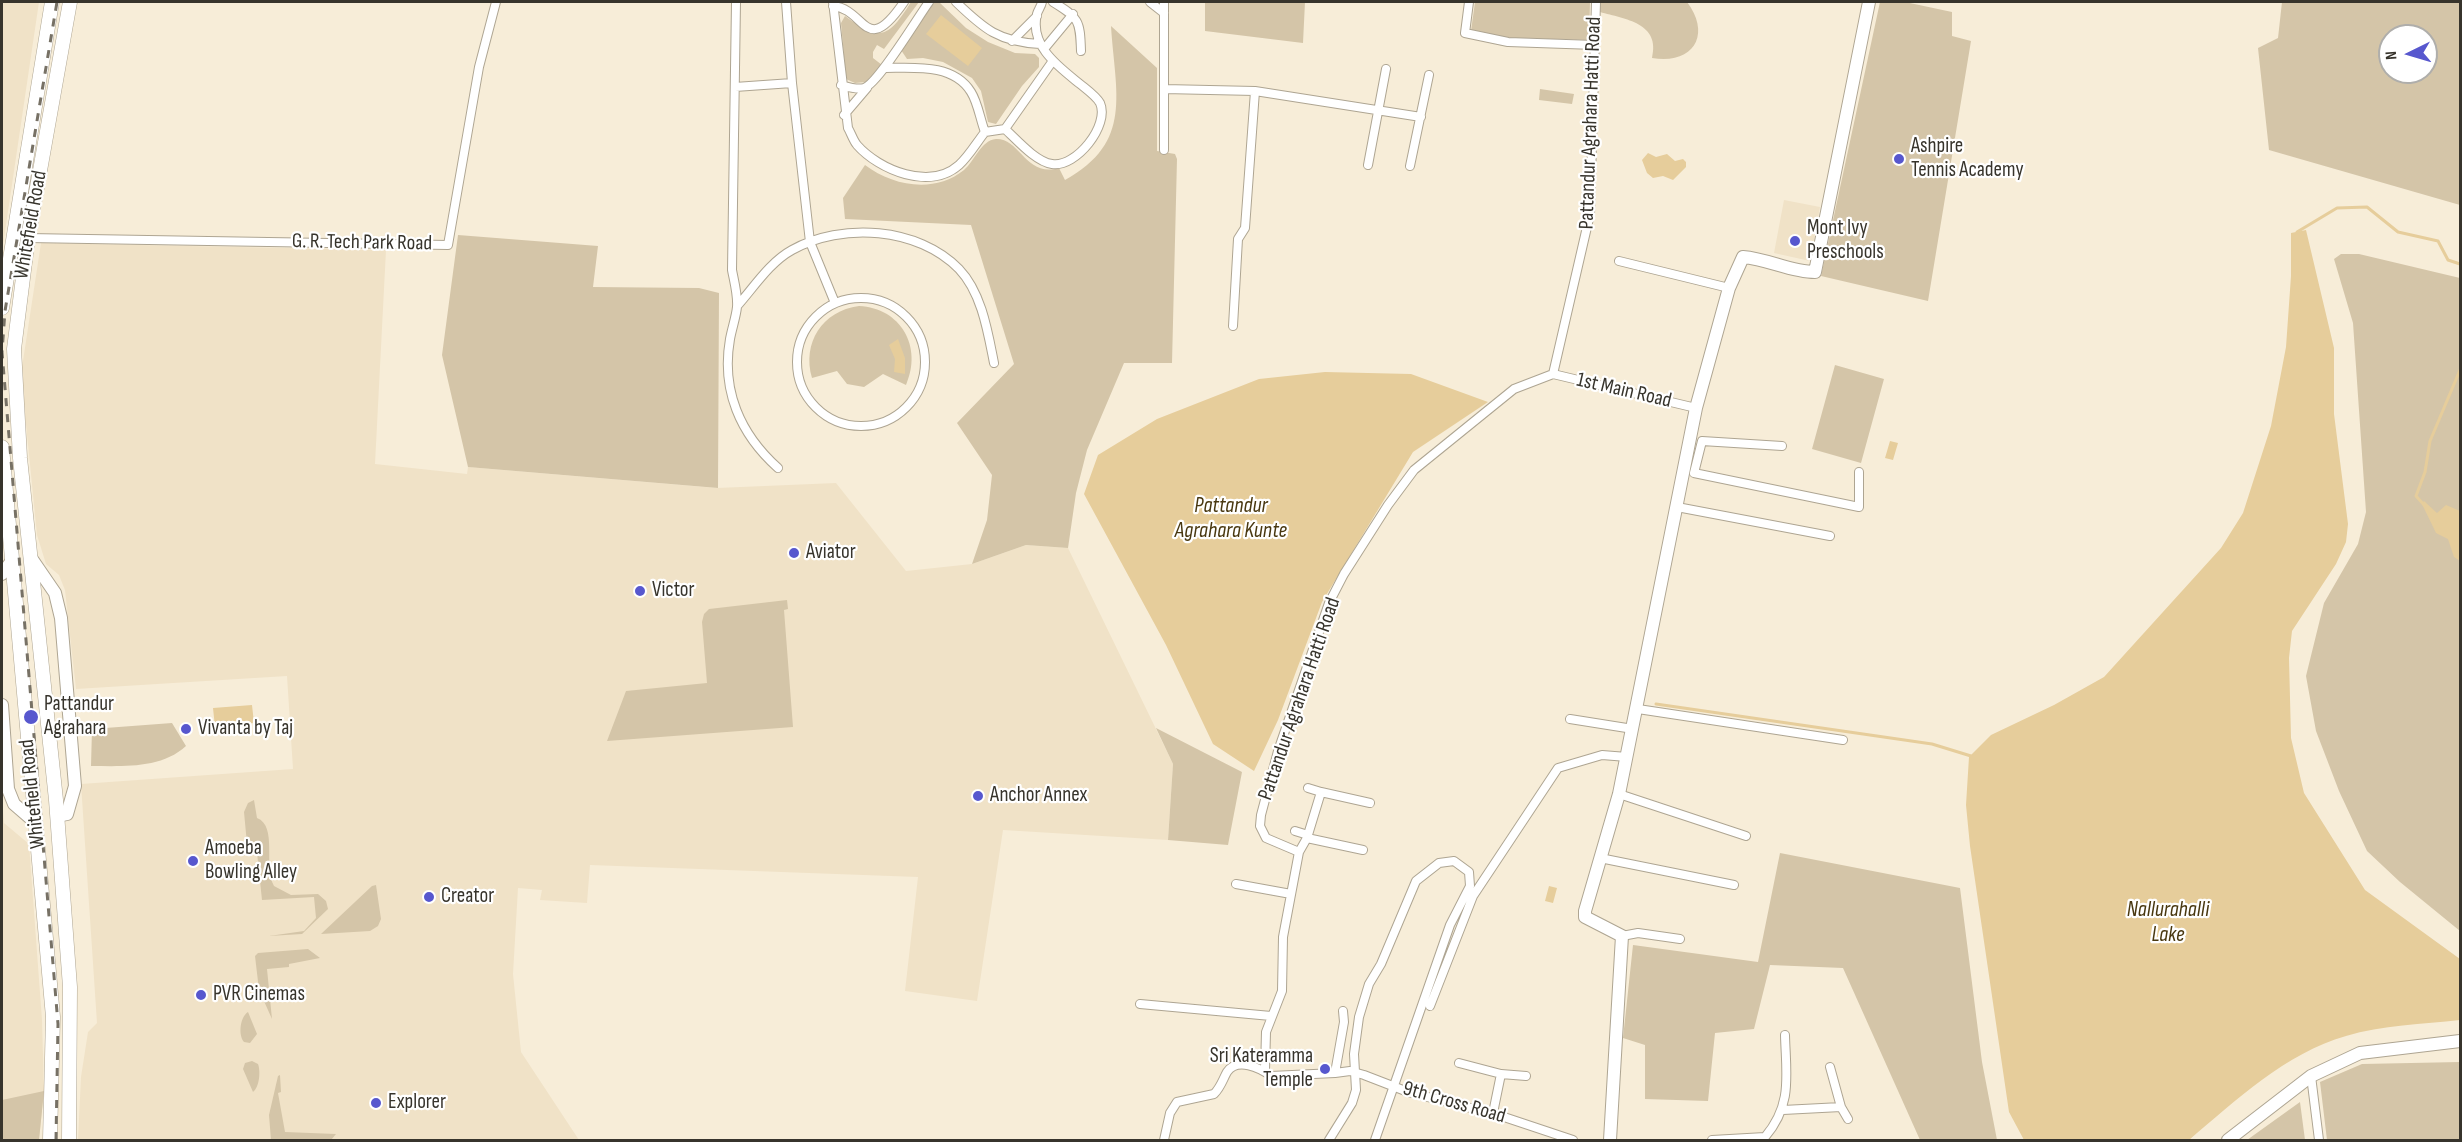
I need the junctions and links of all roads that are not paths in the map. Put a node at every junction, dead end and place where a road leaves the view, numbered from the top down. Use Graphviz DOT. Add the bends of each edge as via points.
graph roads {
  1 [pos="52,2"];
  2 [pos="70,2"];
  3 [pos="496,2"];
  4 [pos="736,2"];
  5 [pos="786,2"];
  6 [pos="904,2"];
  7 [pos="929,2"];
  8 [pos="956,2"];
  9 [pos="1041,2"];
  10 [pos="1053,2"];
  11 [pos="1150,2"];
  12 [pos="1164,2"];
  13 [pos="1469,2"];
  14 [pos="1596,2"];
  15 [pos="1869,2"];
  16 [pos="833,4"];
  17 [pos="1164,13"];
  18 [pos="1072,14"];
  19 [pos="1037,16"];
  20 [pos="1012,42"];
  21 [pos="1595,45"];
  22 [pos="1042,47"];
  23 [pos="1081,51"];
  24 [pos="1052,62"];
  25 [pos="884,69"];
  26 [pos="1386,69"];
  27 [pos="1429,75"];
  28 [pos="792,83"];
  29 [pos="841,85"];
  30 [pos="735,87"];
  31 [pos="867,88"];
  32 [pos="1164,89"];
  33 [pos="1255,91"];
  34 [pos="1378,110"];
  35 [pos="844,115"];
  36 [pos="1421,117"];
  37 [pos="1005,129"];
  38 [pos="985,132"];
  39 [pos="1164,150"];
  40 [pos="1368,165"];
  41 [pos="1410,166"];
  42 [pos="28,238"];
  43 [pos="810,242"];
  44 [pos="1619,261"];
  45 [pos="1729,288"];
  46 [pos="835,303"];
  47 [pos="738,305"];
  48 [pos="2,308"];
  49 [pos="1233,326"];
  50 [pos="994,363"];
  51 [pos="1553,374"];
  52 [pos="1696,408"];
  53 [pos="1782,446"];
  54 [pos="2,447"];
  55 [pos="1692,455"];
  56 [pos="778,468"];
  57 [pos="1859,472"];
  58 [pos="1677,507"];
  59 [pos="1830,536"];
  60 [pos="30,557"];
  61 [pos="11,562"];
  62 [pos="2,574"];
  63 [pos="2,705"];
  64 [pos="1638,709"];
  65 [pos="1570,719"];
  66 [pos="1633,729"];
  67 [pos="1843,740"];
  68 [pos="1627,757"];
  69 [pos="1308,788"];
  70 [pos="1322,792"];
  71 [pos="1619,794"];
  72 [pos="1370,803"];
  73 [pos="57,816"];
  74 [pos="36,823"];
  75 [pos="1295,831"];
  76 [pos="1746,836"];
  77 [pos="1308,837"];
  78 [pos="1363,850"];
  79 [pos="1299,852"];
  80 [pos="1600,858"];
  81 [pos="1236,884"];
  82 [pos="1734,885"];
  83 [pos="1291,894"];
  84 [pos="1622,936"];
  85 [pos="1680,939"];
  86 [pos="1140,1004"];
  87 [pos="1430,1006"];
  88 [pos="1343,1011"];
  89 [pos="1271,1016"];
  90 [pos="1785,1035"];
  91 [pos="2460,1041"];
  92 [pos="1459,1063"];
  93 [pos="1830,1067"];
  94 [pos="1265,1070"];
  95 [pos="1356,1072"];
  96 [pos="1335,1073"];
  97 [pos="1501,1074"];
  98 [pos="1526,1076"];
  99 [pos="2311,1076"];
  100 [pos="1394,1086"];
  101 [pos="1842,1107"];
  102 [pos="1783,1110"];
  103 [pos="1493,1113"];
  104 [pos="1848,1119"];
  105 [pos="50,1140"];
  106 [pos="69,1140"];
  107 [pos="1164,1140"];
  108 [pos="1329,1140"];
  109 [pos="1375,1140"];
  110 [pos="1573,1140"];
  111 [pos="1610,1140"];
  112 [pos="1712,1140"];
  113 [pos="2228,1140"];
  114 [pos="2319,1140"];
  1 -- 48 [label="main road, Whitefield Road"];
  2 -- 42 [label="main road, Whitefield Road"];
  3 -- 42 [label="street, G. R. Tech Park Road" via="479,66 448,245"];
  4 -- 30 [label="street"];
  5 -- 28 [label="street"];
  6 -- 16 [label="street" via="887,24 872,28"];
  7 -- 25 [label="street"];
  8 -- 20 [label="street" via="990,32"];
  9 -- 19 [label="street"];
  10 -- 18 [label="street"];
  11 -- 17 [label="street"];
  12 -- 17 [label="street"];
  13 -- 21 [label="street" via="1465,33 1508,42"];
  14 -- 21 [label="street, Pattandur Agrahara Hatti Road"];
  15 -- 45 [label="street" via="1815,272 1743,257"];
  16 -- 29 [label="street"];
  17 -- 32 [label="street"];
  18 -- 22 [label="street"];
  18 -- 23 [label="street" via="1080,26"];
  19 -- 20 [label="street"];
  19 -- 22 [label="street"];
  20 -- 22 [label="street"];
  21 -- 51 [label="street, Pattandur Agrahara Hatti Road" via="1590,214"];
  22 -- 24 [label="street"];
  24 -- 37 [label="street"];
  24 -- 37 [label="street" via="1100,104 1101,117 1094,136 1084,150 1052,165"];
  25 -- 31 [label="street"];
  25 -- 38 [label="street" via="927,68 954,74 970,91"];
  26 -- 34 [label="street"];
  27 -- 36 [label="street"];
  28 -- 30 [label="street"];
  28 -- 43 [label="street"];
  29 -- 31 [label="street"];
  29 -- 35 [label="street"];
  30 -- 47 [label="street" via="732,270"];
  31 -- 35 [label="street"];
  32 -- 33 [label="street"];
  32 -- 39 [label="street"];
  33 -- 34 [label="street"];
  33 -- 49 [label="street" via="1245,228 1238,239"];
  34 -- 36 [label="street"];
  34 -- 40 [label="street"];
  35 -- 38 [label="street" via="856,144 894,171 907,175 942,174 958,166"];
  36 -- 41 [label="street"];
  37 -- 38 [label="street"];
  42 -- 60 [label="main road, Whitefield Road" via="14,349"];
  43 -- 46 [label="street"];
  43 -- 47 [label="street" via="775,262"];
  43 -- 50 [label="street" via="830,235 875,233 938,252 960,270 975,294"];
  44 -- 45 [label="street"];
  45 -- 52 [label="street"];
  46 -- 46 [label="street" via="874,298 908,317 919,334 925,352 925,372 919,391 908,407 892,419 872,426 832,420 815,408 803,391 797,371 801,340 818,314"];
  47 -- 56 [label="street" via="728,362 730,394 752,442"];
  51 -- 52 [label="street, 1st Main Road"];
  51 -- 79 [label="street, Pattandur Agrahara Hatti Road" via="1514,389 1414,470 1344,574 1329,603 1281,741 1261,815 1260,826 1266,838"];
  52 -- 55 [label="street"];
  53 -- 55 [label="street" via="1702,441"];
  54 -- 61 [label="main road, Whitefield Road"];
  55 -- 57 [label="street" via="1694,473 1859,507"];
  55 -- 58 [label="street"];
  58 -- 59 [label="street"];
  58 -- 64 [label="street"];
  60 -- 73 [label="main road, Whitefield Road"];
  60 -- 73 [label="street, Whitefield Road" via="55,593 66,667 75,786 68,814"];
  61 -- 62 [label="street"];
  61 -- 74 [label="main road, Whitefield Road"];
  63 -- 74 [label="street" via="8,789 14,804"];
  64 -- 66 [label="street"];
  64 -- 67 [label="street"];
  65 -- 66 [label="street"];
  66 -- 68 [label="street"];
  68 -- 71 [label="street"];
  68 -- 87 [label="street" via="1602,755 1558,768 1473,896"];
  69 -- 70 [label="street"];
  70 -- 72 [label="street"];
  70 -- 77 [label="street"];
  71 -- 76 [label="street"];
  71 -- 80 [label="street"];
  73 -- 106 [label="main road, Whitefield Road" via="72,1017"];
  74 -- 105 [label="main road, Whitefield Road" via="53,1017"];
  75 -- 77 [label="street"];
  77 -- 78 [label="street"];
  77 -- 79 [label="street"];
  79 -- 83 [label="street"];
  80 -- 82 [label="street"];
  80 -- 84 [label="street" via="1585,917"];
  81 -- 83 [label="street"];
  83 -- 89 [label="street" via="1281,947 1282,991"];
  84 -- 85 [label="street" via="1638,933"];
  84 -- 111 [label="street"];
  86 -- 89 [label="street"];
  88 -- 96 [label="street"];
  89 -- 94 [label="street"];
  90 -- 102 [label="street"];
  91 -- 99 [label="street" via="2360,1053"];
  92 -- 97 [label="street"];
  93 -- 101 [label="street"];
  94 -- 96 [label="street, 9th Cross Road" via="1271,1076"];
  94 -- 107 [label="street" via="1235,1065 1214,1094 1177,1102 1170,1113"];
  95 -- 96 [label="street, 9th Cross Road"];
  95 -- 100 [label="street, 9th Cross Road"];
  95 -- 100 [label="street" via="1359,1017 1368,984 1381,964 1416,881 1439,863 1454,861 1469,872 1470,886 1450,925"];
  95 -- 108 [label="street" via="1352,1102"];
  97 -- 98 [label="street"];
  97 -- 103 [label="street"];
  99 -- 113 [label="street"];
  99 -- 114 [label="street"];
  100 -- 103 [label="street, 9th Cross Road"];
  100 -- 109 [label="street"];
  101 -- 102 [label="street"];
  101 -- 104 [label="street"];
  102 -- 112 [label="street" via="1765,1137"];
  103 -- 110 [label="street, 9th Cross Road"];
}
